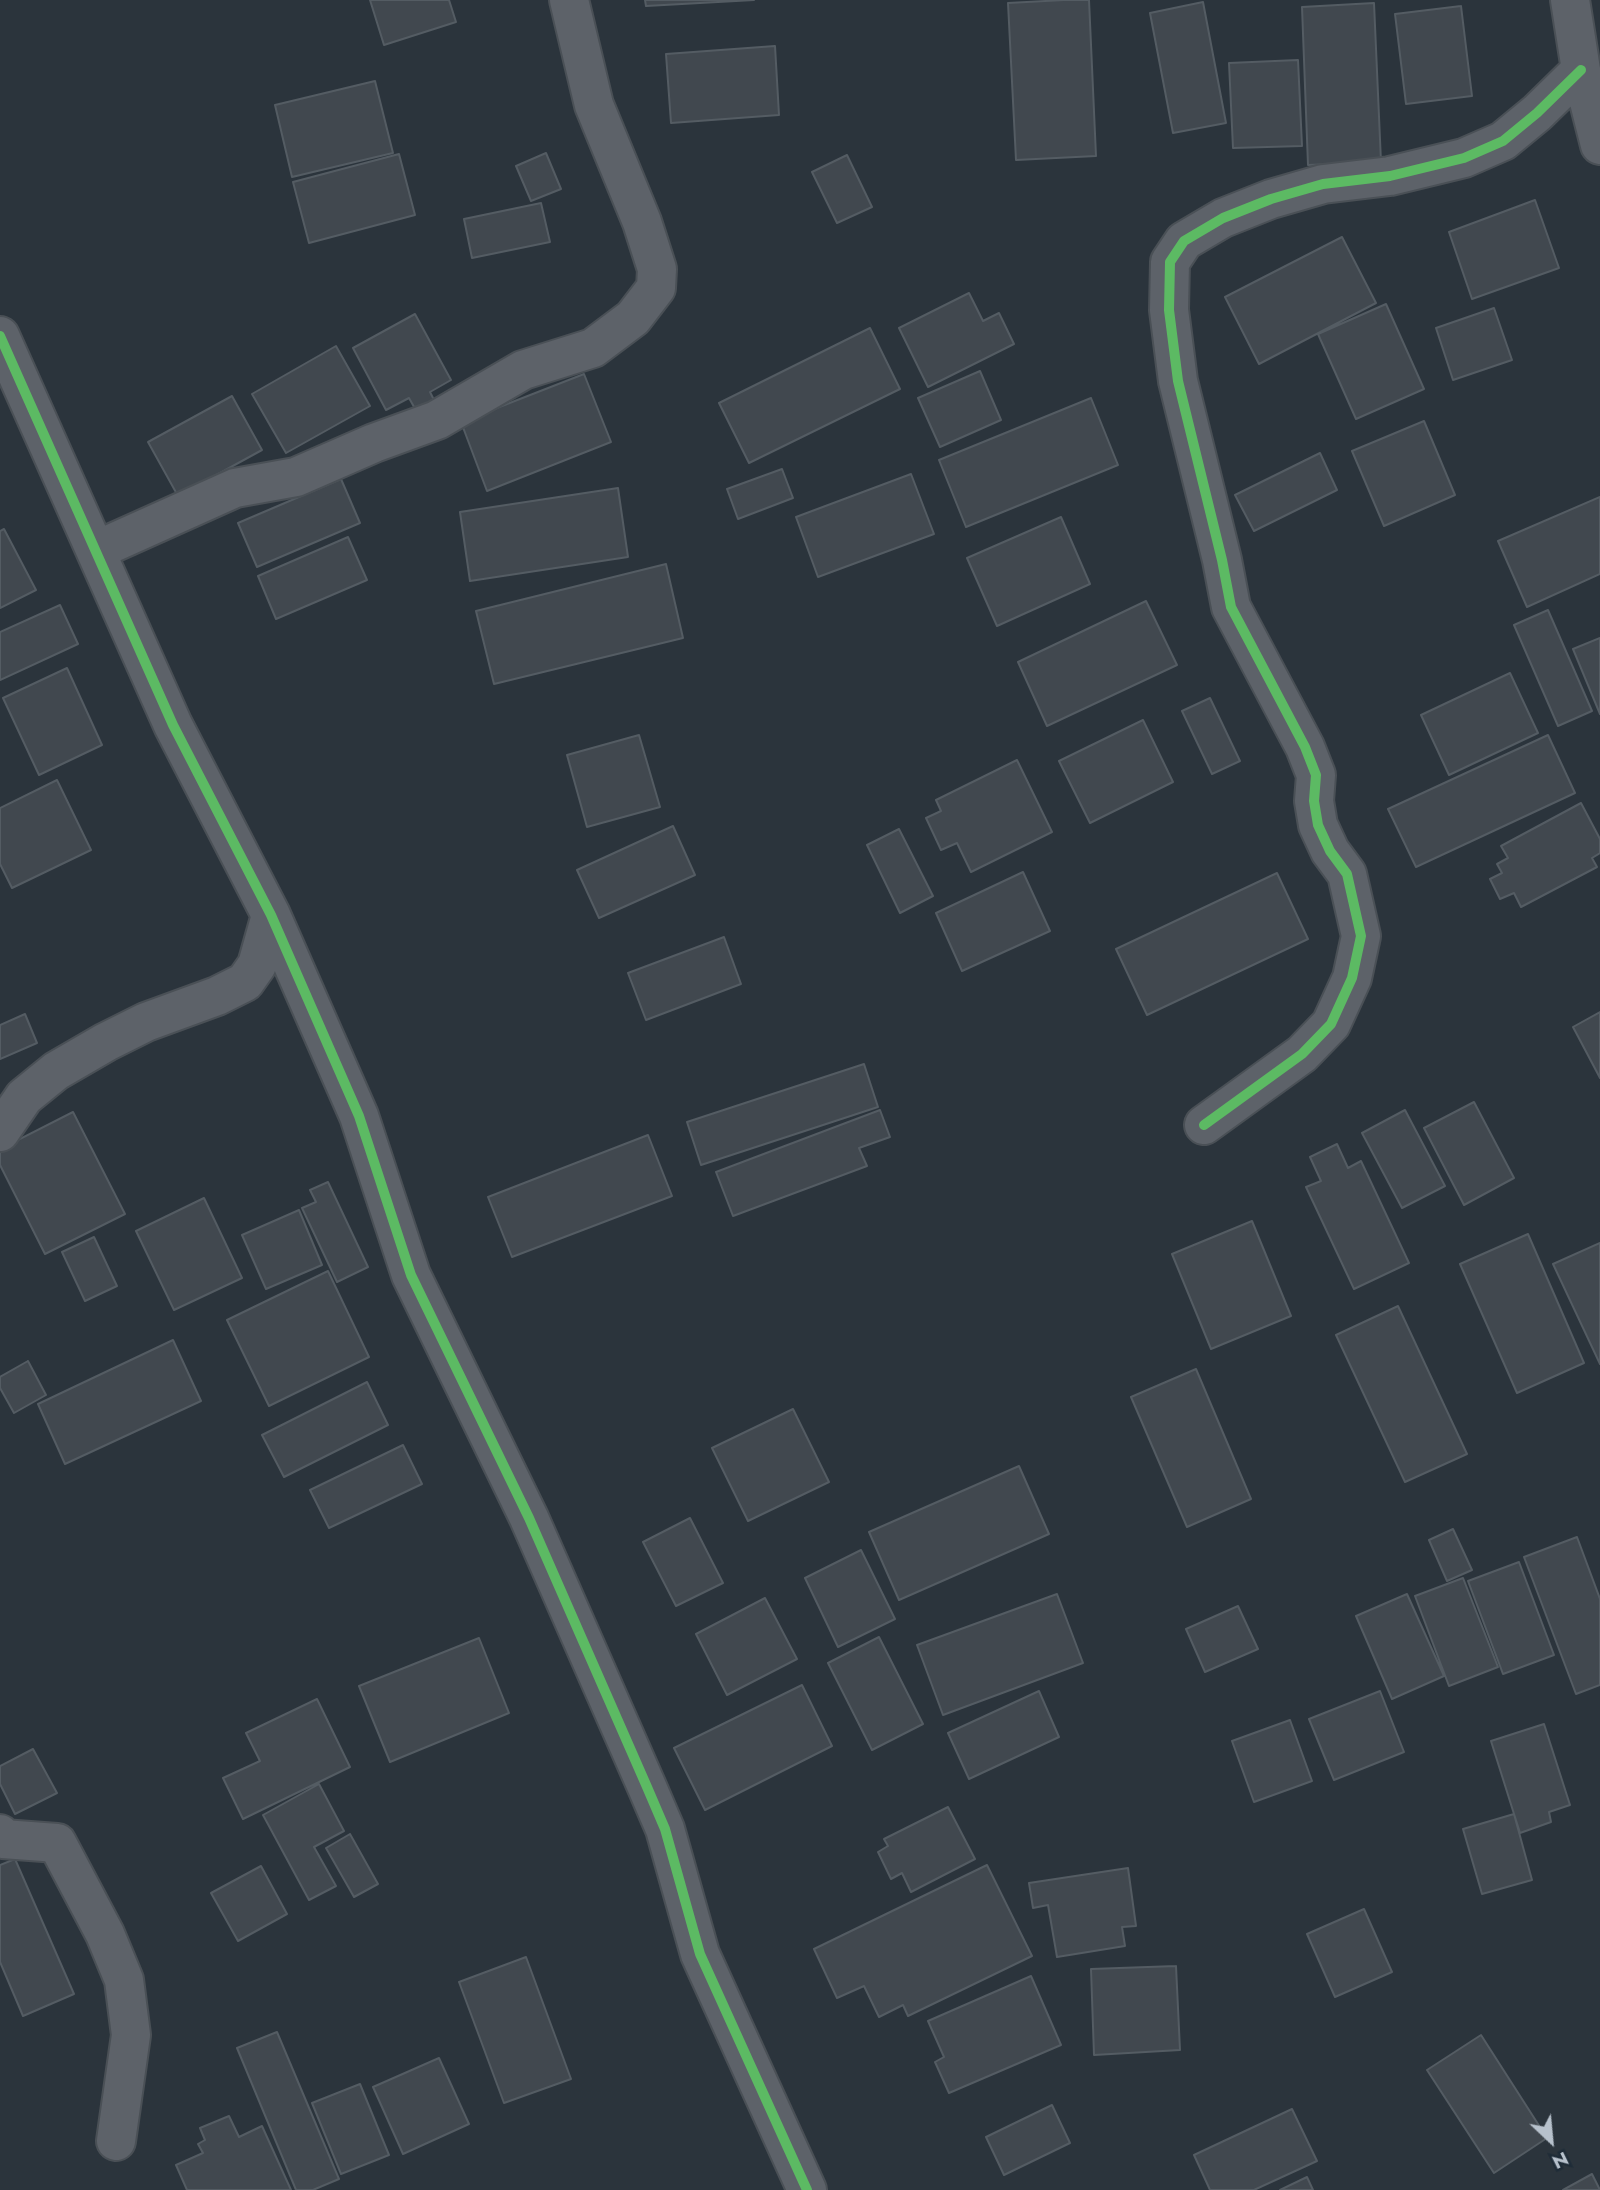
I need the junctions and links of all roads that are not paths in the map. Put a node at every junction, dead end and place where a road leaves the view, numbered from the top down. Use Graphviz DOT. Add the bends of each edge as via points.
graph roads {
  1 [pos="569,0"];
  2 [pos="1570,0"];
  3 [pos="1581,70"];
  4 [pos="1600,145"];
  5 [pos="0,336"];
  6 [pos="97,550"];
  7 [pos="271,915"];
  8 [pos="12,1103"];
  9 [pos="1204,1125"];
  10 [pos="0,1132"];
  11 [pos="0,1834"];
  12 [pos="116,2141"];
  13 [pos="807,2190"];
  1 -- 6 [label="street" via="594,105 657,269 656,288 633,318 593,348 523,370 438,420 296,477 235,488"];
  2 -- 3 [label="street"];
  3 -- 4 [label="street"];
  3 -- 9 [label="street" via="1503,141 1464,158 1390,176 1323,184 1272,199 1223,218 1184,242 1170,262 1169,310 1178,381 1231,607 1305,747 1316,775 1318,825 1347,874 1361,936 1352,978 1331,1024 1302,1054"];
  5 -- 6 [label="street"];
  6 -- 7 [label="street" via="173,725"];
  7 -- 8 [label="street" via="257,965 245,982 106,1042"];
  7 -- 13 [label="street" via="359,1116 411,1275 528,1518 647,1787 665,1829 700,1954"];
  8 -- 10 [label="street"];
  11 -- 12 [label="street" via="3,1839 57,1843 124,1980 131,2035"];
}
